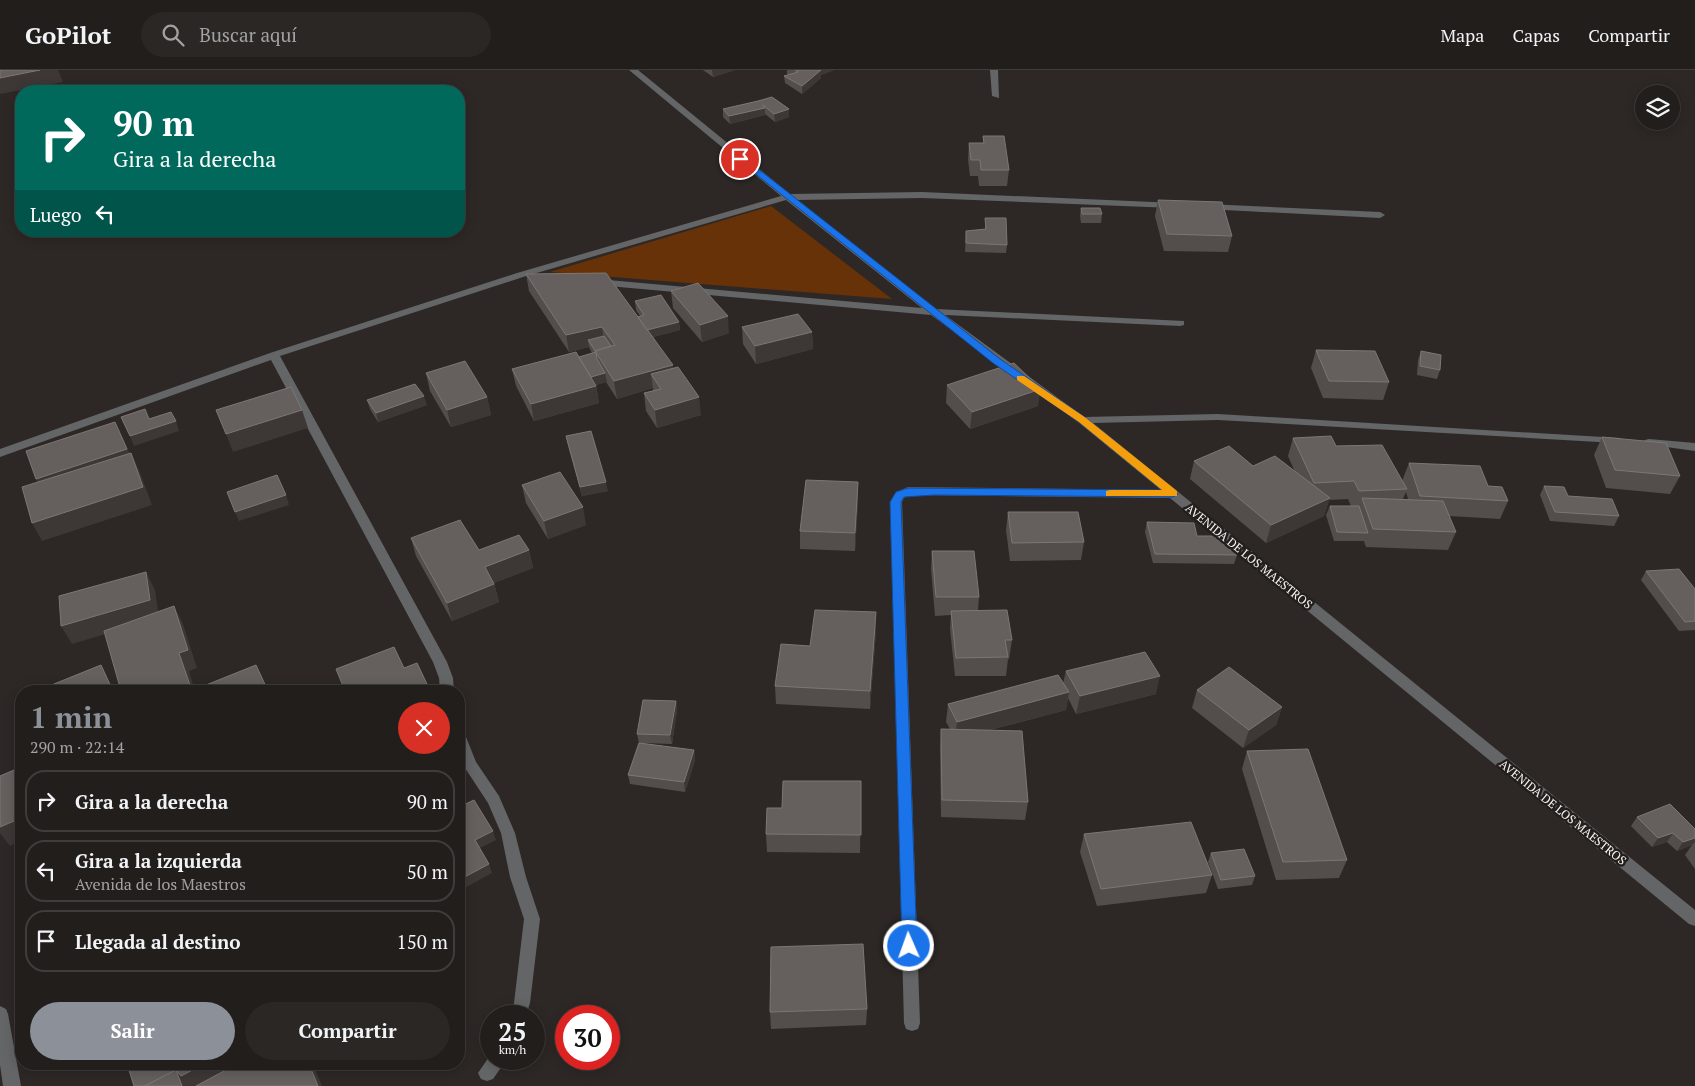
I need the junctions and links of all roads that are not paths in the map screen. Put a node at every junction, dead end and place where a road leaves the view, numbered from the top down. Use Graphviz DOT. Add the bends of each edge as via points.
graph roads {
  1 [pos="633,70"];
  2 [pos="994,70"];
  3 [pos="996,96"];
  4 [pos="786,197"];
  5 [pos="1380,215"];
  6 [pos="520,275"];
  7 [pos="550,278"];
  8 [pos="589,281"];
  9 [pos="935,312"];
  10 [pos="1180,323"];
  11 [pos="274,355"];
  12 [pos="1082,420"];
  13 [pos="1695,447"];
  14 [pos="0,453"];
  15 [pos="1173,494"];
  16 [pos="447,685"];
  17 [pos="465,751"];
  18 [pos="1695,919"];
  19 [pos="521,1005"];
  20 [pos="0,1014"];
  21 [pos="912,1023"];
  22 [pos="490,1070"];
  23 [pos="488,1073"];
  24 [pos="12,1086"];
  1 -- 4 [label="street, AVENIDA DE LOS MAESTROS"];
  2 -- 3 [label="street"];
  4 -- 5 [label="street" via="922,195"];
  4 -- 6 [label="street"];
  4 -- 9 [label="street, AVENIDA DE LOS MAESTROS"];
  6 -- 7 [label="street"];
  6 -- 11 [label="street"];
  8 -- 9 [label="street"];
  9 -- 10 [label="street"];
  9 -- 12 [label="street, AVENIDA DE LOS MAESTROS" via="996,361"];
  11 -- 14 [label="street"];
  11 -- 16 [label="street" via="440,662"];
  12 -- 13 [label="street" via="1218,417"];
  12 -- 15 [label="street, AVENIDA DE LOS MAESTROS"];
  15 -- 18 [label="street, AVENIDA DE LOS MAESTROS"];
  15 -- 21 [label="street" via="908,492 900,494 896,502"];
  17 -- 19 [label="street" via="494,800 508,833 532,919"];
  20 -- 24 [label="street"];
  22 -- 23 [label="street"];
}
